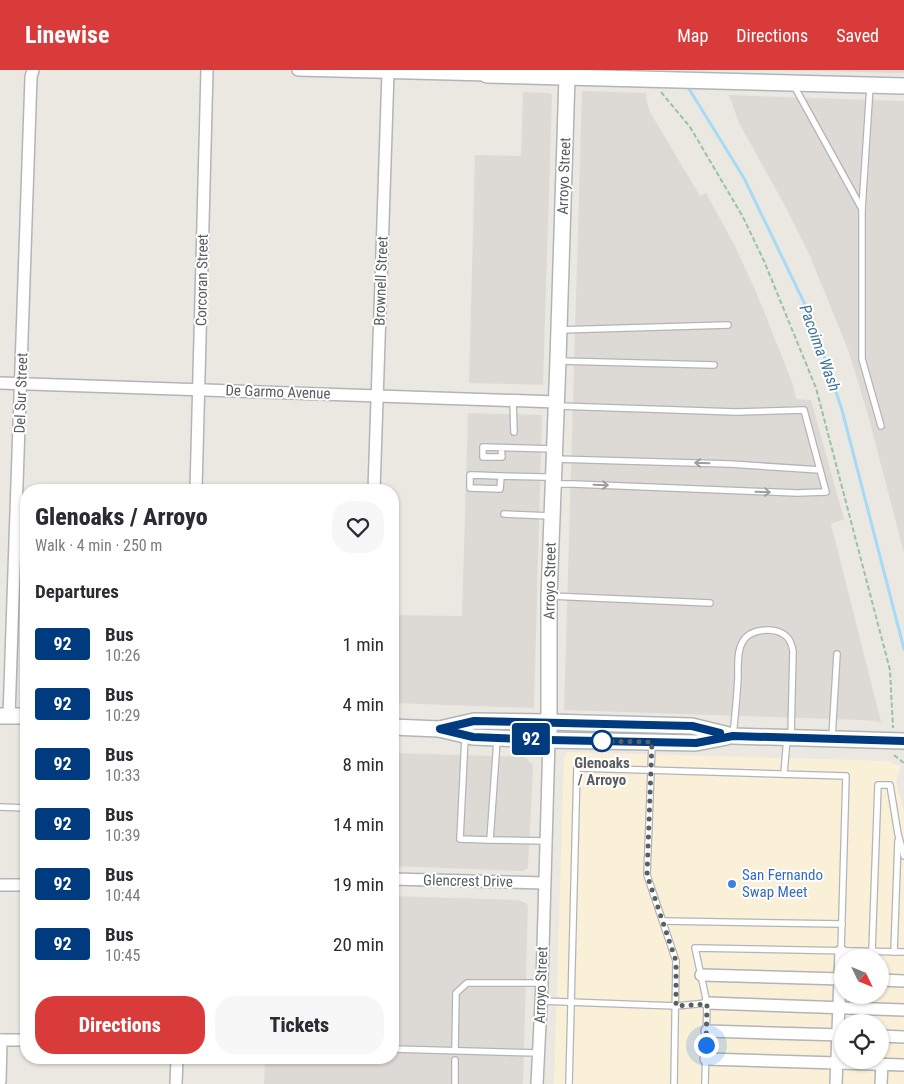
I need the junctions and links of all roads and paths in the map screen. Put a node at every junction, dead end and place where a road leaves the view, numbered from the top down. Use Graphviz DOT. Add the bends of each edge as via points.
graph roads {
  1 [pos="34,70"];
  2 [pos="207,70"];
  3 [pos="298,70"];
  4 [pos="487,72"];
  5 [pos="388,73"];
  6 [pos="624,74"];
  7 [pos="567,77"];
  8 [pos="792,82"];
  9 [pos="870,84"];
  10 [pos="904,86"];
  11 [pos="862,209"];
  12 [pos="728,325"];
  13 [pos="559,330"];
  14 [pos="558,360"];
  15 [pos="714,365"];
  16 [pos="0,383"];
  17 [pos="21,384"];
  18 [pos="199,389"];
  19 [pos="377,395"];
  20 [pos="513,401"];
  21 [pos="556,404"];
  22 [pos="880,426"];
  23 [pos="514,432"];
  24 [pos="501,448"];
  25 [pos="554,454"];
  26 [pos="820,470"];
  27 [pos="501,476"];
  28 [pos="553,481"];
  29 [pos="196,484"];
  30 [pos="374,484"];
  31 [pos="504,514"];
  32 [pos="551,516"];
  33 [pos="549,596"];
  34 [pos="710,603"];
  35 [pos="837,654"];
  36 [pos="5,716"];
  37 [pos="20,716"];
  38 [pos="549,722"];
  39 [pos="399,727"];
  40 [pos="440,729"];
  41 [pos="465,735"];
  42 [pos="733,736"];
  43 [pos="497,738"];
  44 [pos="789,738"];
  45 [pos="832,739"];
  46 [pos="549,740"];
  47 [pos="904,741"];
  48 [pos="652,742"];
  49 [pos="651,770"];
  50 [pos="784,774"];
  51 [pos="0,807"];
  52 [pos="20,808"];
  53 [pos="898,834"];
  54 [pos="490,840"];
  55 [pos="546,841"];
  56 [pos="904,856"];
  57 [pos="399,879"];
  58 [pos="544,883"];
  59 [pos="0,884"];
  60 [pos="20,885"];
  61 [pos="663,921"];
  62 [pos="842,924"];
  63 [pos="841,949"];
  64 [pos="872,949"];
  65 [pos="834,951"];
  66 [pos="889,952"];
  67 [pos="894,952"];
  68 [pos="904,952"];
  69 [pos="701,975"];
  70 [pos="834,979"];
  71 [pos="889,980"];
  72 [pos="904,981"];
  73 [pos="542,983"];
  74 [pos="541,1002"];
  75 [pos="571,1004"];
  76 [pos="707,1004"];
  77 [pos="839,1004"];
  78 [pos="676,1006"];
  79 [pos="839,1008"];
  80 [pos="904,1010"];
  81 [pos="839,1014"];
  82 [pos="707,1031"];
  83 [pos="834,1035"];
  84 [pos="889,1036"];
  85 [pos="904,1037"];
  86 [pos="1,1040"];
  87 [pos="20,1040"];
  88 [pos="399,1049"];
  89 [pos="455,1050"];
  90 [pos="538,1053"];
  91 [pos="706,1059"];
  92 [pos="455,1060"];
  93 [pos="834,1063"];
  94 [pos="177,1064"];
  95 [pos="889,1064"];
  96 [pos="904,1065"];
  97 [pos="837,1069"];
  98 [pos="882,1069"];
  99 [pos="0,1081"];
  100 [pos="176,1084"];
  101 [pos="455,1084"];
  102 [pos="537,1084"];
  103 [pos="569,1084"];
  104 [pos="674,1084"];
  105 [pos="705,1084"];
  106 [pos="836,1084"];
  107 [pos="882,1084"];
  1 -- 17 [label="street, Del Sur Street" via="31,76"];
  2 -- 18 [label="street, Corcoran Street"];
  3 -- 5 [label="street"];
  4 -- 5 [label="street"];
  4 -- 7 [label="street"];
  5 -- 19 [label="street, Brownell Street"];
  6 -- 7 [label="street"];
  6 -- 8 [label="street"];
  7 -- 13 [label="street, Arroyo Street"];
  8 -- 9 [label="street"];
  8 -- 11 [label="lane"];
  9 -- 10 [label="street"];
  9 -- 11 [label="lane"];
  11 -- 22 [label="lane" via="862,360"];
  12 -- 13 [label="lane"];
  13 -- 14 [label="street, Arroyo Street"];
  14 -- 15 [label="lane"];
  14 -- 21 [label="street, Arroyo Street"];
  16 -- 17 [label="street, De Garmo Avenue"];
  17 -- 18 [label="street, De Garmo Avenue"];
  17 -- 36 [label="street, Del Sur Street"];
  18 -- 19 [label="street, De Garmo Avenue"];
  18 -- 29 [label="street, Corcoran Street"];
  19 -- 20 [label="street, De Garmo Avenue"];
  19 -- 30 [label="street, Brownell Street"];
  20 -- 21 [label="street, De Garmo Avenue"];
  20 -- 23 [label="lane"];
  21 -- 25 [label="street, Arroyo Street"];
  21 -- 26 [label="lane" via="736,412 804,410"];
  24 -- 25 [label="lane"];
  26 -- 25 [label="lane, one-way"];
  25 -- 28 [label="street, Arroyo Street"];
  28 -- 26 [label="lane, one-way" via="826,492"];
  27 -- 27 [label="lane" via="470,475 470,488 500,489"];
  27 -- 28 [label="lane"];
  28 -- 32 [label="street, Arroyo Street"];
  31 -- 32 [label="lane"];
  32 -- 33 [label="street, Arroyo Street"];
  33 -- 34 [label="lane"];
  33 -- 38 [label="street, Arroyo Street"];
  35 -- 45 [label="lane"];
  36 -- 37 [label="street"];
  38 -- 40 [label="street" via="474,721"];
  38 -- 42 [label="street" via="692,726"];
  38 -- 46 [label="street, Arroyo Street"];
  39 -- 40 [label="street"];
  40 -- 41 [label="street"];
  41 -- 43 [label="street"];
  41 -- 54 [label="lane" via="460,839"];
  42 -- 44 [label="street"];
  42 -- 44 [label="lane" via="740,649 747,636 767,630 780,633 792,644"];
  42 -- 48 [label="street" via="696,743"];
  43 -- 46 [label="street"];
  43 -- 54 [label="lane"];
  44 -- 45 [label="street"];
  44 -- 50 [label="lane"];
  45 -- 47 [label="street"];
  46 -- 48 [label="street"];
  46 -- 55 [label="street, Arroyo Street"];
  48 -- 49 [label="lane"];
  49 -- 50 [label="lane"];
  49 -- 61 [label="lane" via="647,875"];
  49 -- 75 [label="lane" via="577,768"];
  50 -- 62 [label="lane" via="846,776"];
  51 -- 52 [label="lane"];
  53 -- 56 [label="lane"];
  53 -- 64 [label="lane" via="890,785 878,785"];
  53 -- 67 [label="lane"];
  54 -- 55 [label="lane"];
  55 -- 58 [label="street, Arroyo Street"];
  57 -- 58 [label="street, Glencrest Drive"];
  58 -- 73 [label="street, Arroyo Street"];
  59 -- 60 [label="street"];
  61 -- 62 [label="lane"];
  61 -- 78 [label="lane" via="676,961"];
  62 -- 63 [label="lane"];
  65 -- 69 [label="lane" via="695,948"];
  66 -- 67 [label="lane"];
  67 -- 68 [label="lane"];
  69 -- 70 [label="street"];
  69 -- 76 [label="lane"];
  71 -- 72 [label="street"];
  73 -- 74 [label="street, Arroyo Street"];
  73 -- 89 [label="lane" via="467,983 456,992"];
  74 -- 75 [label="lane"];
  74 -- 90 [label="street, Arroyo Street"];
  75 -- 78 [label="lane"];
  75 -- 103 [label="lane"];
  76 -- 78 [label="lane"];
  76 -- 79 [label="street"];
  76 -- 82 [label="lane"];
  77 -- 79 [label="street"];
  78 -- 104 [label="lane"];
  79 -- 80 [label="street"];
  79 -- 81 [label="street"];
  82 -- 83 [label="street"];
  82 -- 91 [label="lane"];
  84 -- 85 [label="street"];
  86 -- 87 [label="street"];
  86 -- 99 [label="street"];
  88 -- 89 [label="lane"];
  89 -- 90 [label="lane"];
  90 -- 102 [label="street, Arroyo Street"];
  91 -- 93 [label="street"];
  91 -- 105 [label="lane"];
  92 -- 101 [label="lane"];
  94 -- 100 [label="street"];
  95 -- 96 [label="street"];
  97 -- 106 [label="street"];
  98 -- 107 [label="street"];
}
